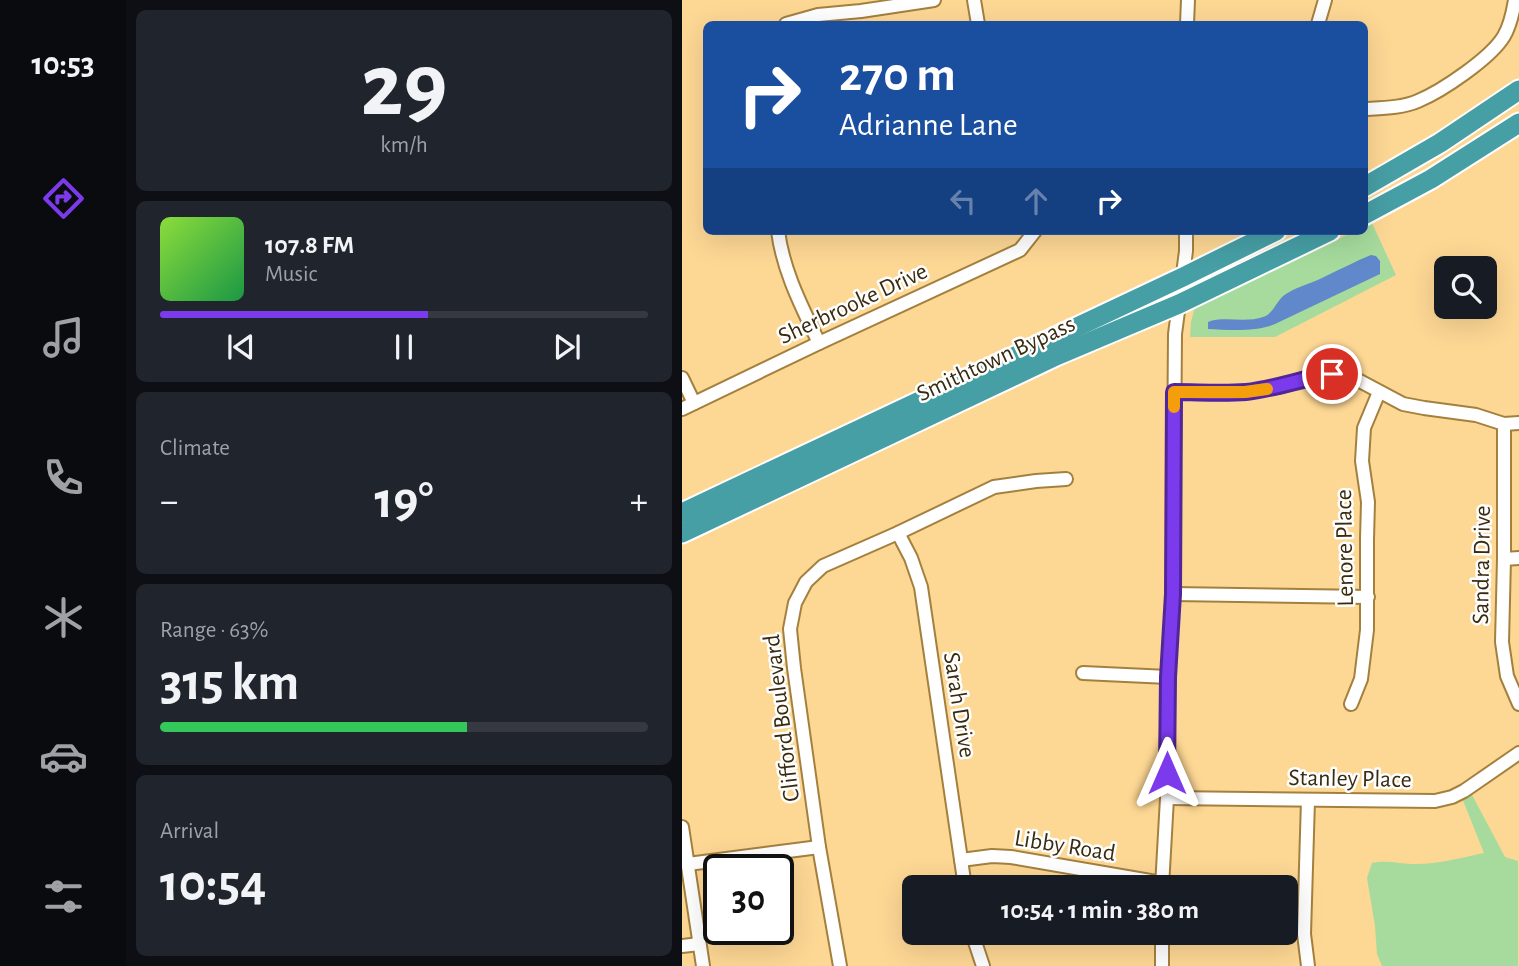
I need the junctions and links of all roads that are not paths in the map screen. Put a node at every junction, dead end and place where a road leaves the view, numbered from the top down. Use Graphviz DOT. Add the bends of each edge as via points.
graph roads {
  1 [pos="934,0"];
  2 [pos="974,0"];
  3 [pos="1188,0"];
  4 [pos="1325,0"];
  5 [pos="1515,0"];
  6 [pos="837,6"];
  7 [pos="797,21"];
  8 [pos="978,21"];
  9 [pos="1187,21"];
  10 [pos="1319,21"];
  11 [pos="1518,90"];
  12 [pos="1368,110"];
  13 [pos="1518,122"];
  14 [pos="1368,185"];
  15 [pos="1368,213"];
  16 [pos="779,235"];
  17 [pos="1033,235"];
  18 [pos="1186,235"];
  19 [pos="1268,235"];
  20 [pos="1322,235"];
  21 [pos="1183,277"];
  22 [pos="1179,304"];
  23 [pos="819,343"];
  24 [pos="682,378"];
  25 [pos="1174,392"];
  26 [pos="1379,392"];
  27 [pos="688,406"];
  28 [pos="1518,423"];
  29 [pos="1504,424"];
  30 [pos="1066,479"];
  31 [pos="682,513"];
  32 [pos="682,533"];
  33 [pos="898,533"];
  34 [pos="1518,558"];
  35 [pos="1504,559"];
  36 [pos="1173,594"];
  37 [pos="1368,597"];
  38 [pos="1083,673"];
  39 [pos="1168,677"];
  40 [pos="1351,704"];
  41 [pos="1518,704"];
  42 [pos="1518,753"];
  43 [pos="1167,798"];
  44 [pos="1308,800"];
  45 [pos="682,827"];
  46 [pos="819,847"];
  47 [pos="961,860"];
  48 [pos="688,864"];
  49 [pos="963,875"];
  50 [pos="1108,875"];
  51 [pos="1163,875"];
  52 [pos="699,944"];
  53 [pos="976,945"];
  54 [pos="1162,945"];
  55 [pos="682,946"];
  56 [pos="703,966"];
  57 [pos="840,966"];
  58 [pos="983,966"];
  59 [pos="1162,966"];
  60 [pos="1308,966"];
  1 -- 6 [label="street"];
  2 -- 8 [label="street"];
  3 -- 9 [label="street"];
  4 -- 10 [label="street"];
  5 -- 12 [label="street" via="1504,35 1494,49 1450,83 1417,102"];
  6 -- 7 [label="street"];
  11 -- 14 [label="highway"];
  13 -- 15 [label="highway" via="1451,167"];
  16 -- 23 [label="street" via="793,287"];
  17 -- 23 [label="street, Sherbrooke Drive" via="1020,250"];
  18 -- 21 [label="street"];
  19 -- 21 [label="highway, Smithtown Bypass"];
  20 -- 22 [label="highway, Smithtown Bypass"];
  21 -- 22 [label="street"];
  21 -- 31 [label="highway, Smithtown Bypass"];
  22 -- 25 [label="street"];
  22 -- 32 [label="highway, Smithtown Bypass" via="1043,362"];
  23 -- 27 [label="street, Sherbrooke Drive"];
  24 -- 27 [label="street"];
  25 -- 26 [label="street" via="1245,392 1332,374 1356,379"];
  25 -- 36 [label="street"];
  26 -- 29 [label="street" via="1403,404"];
  26 -- 37 [label="street, Lenore Place" via="1364,428 1362,461 1368,502"];
  28 -- 29 [label="street"];
  29 -- 35 [label="street, Sandra Drive"];
  30 -- 33 [label="street, Clifford Boulevard" via="994,487"];
  33 -- 46 [label="street, Clifford Boulevard" via="823,566 806,582 795,603 790,629"];
  33 -- 47 [label="street, Sarah Drive" via="921,587"];
  34 -- 35 [label="street"];
  35 -- 41 [label="street, Sandra Drive" via="1502,642 1507,676"];
  36 -- 37 [label="street"];
  36 -- 39 [label="street"];
  37 -- 40 [label="street, Lenore Place" via="1361,679"];
  38 -- 39 [label="street"];
  39 -- 43 [label="street"];
  42 -- 44 [label="street, Stanley Place" via="1464,791 1435,801"];
  43 -- 44 [label="street, Stanley Place"];
  43 -- 51 [label="street"];
  44 -- 60 [label="street" via="1304,934"];
  45 -- 48 [label="street"];
  46 -- 48 [label="street"];
  46 -- 57 [label="street, Clifford Boulevard"];
  47 -- 49 [label="street, Sarah Drive"];
  47 -- 50 [label="street, Libby Road" via="1011,857"];
  48 -- 52 [label="street"];
  52 -- 55 [label="street"];
  52 -- 56 [label="street"];
  53 -- 58 [label="street"];
  54 -- 59 [label="street"];
}
